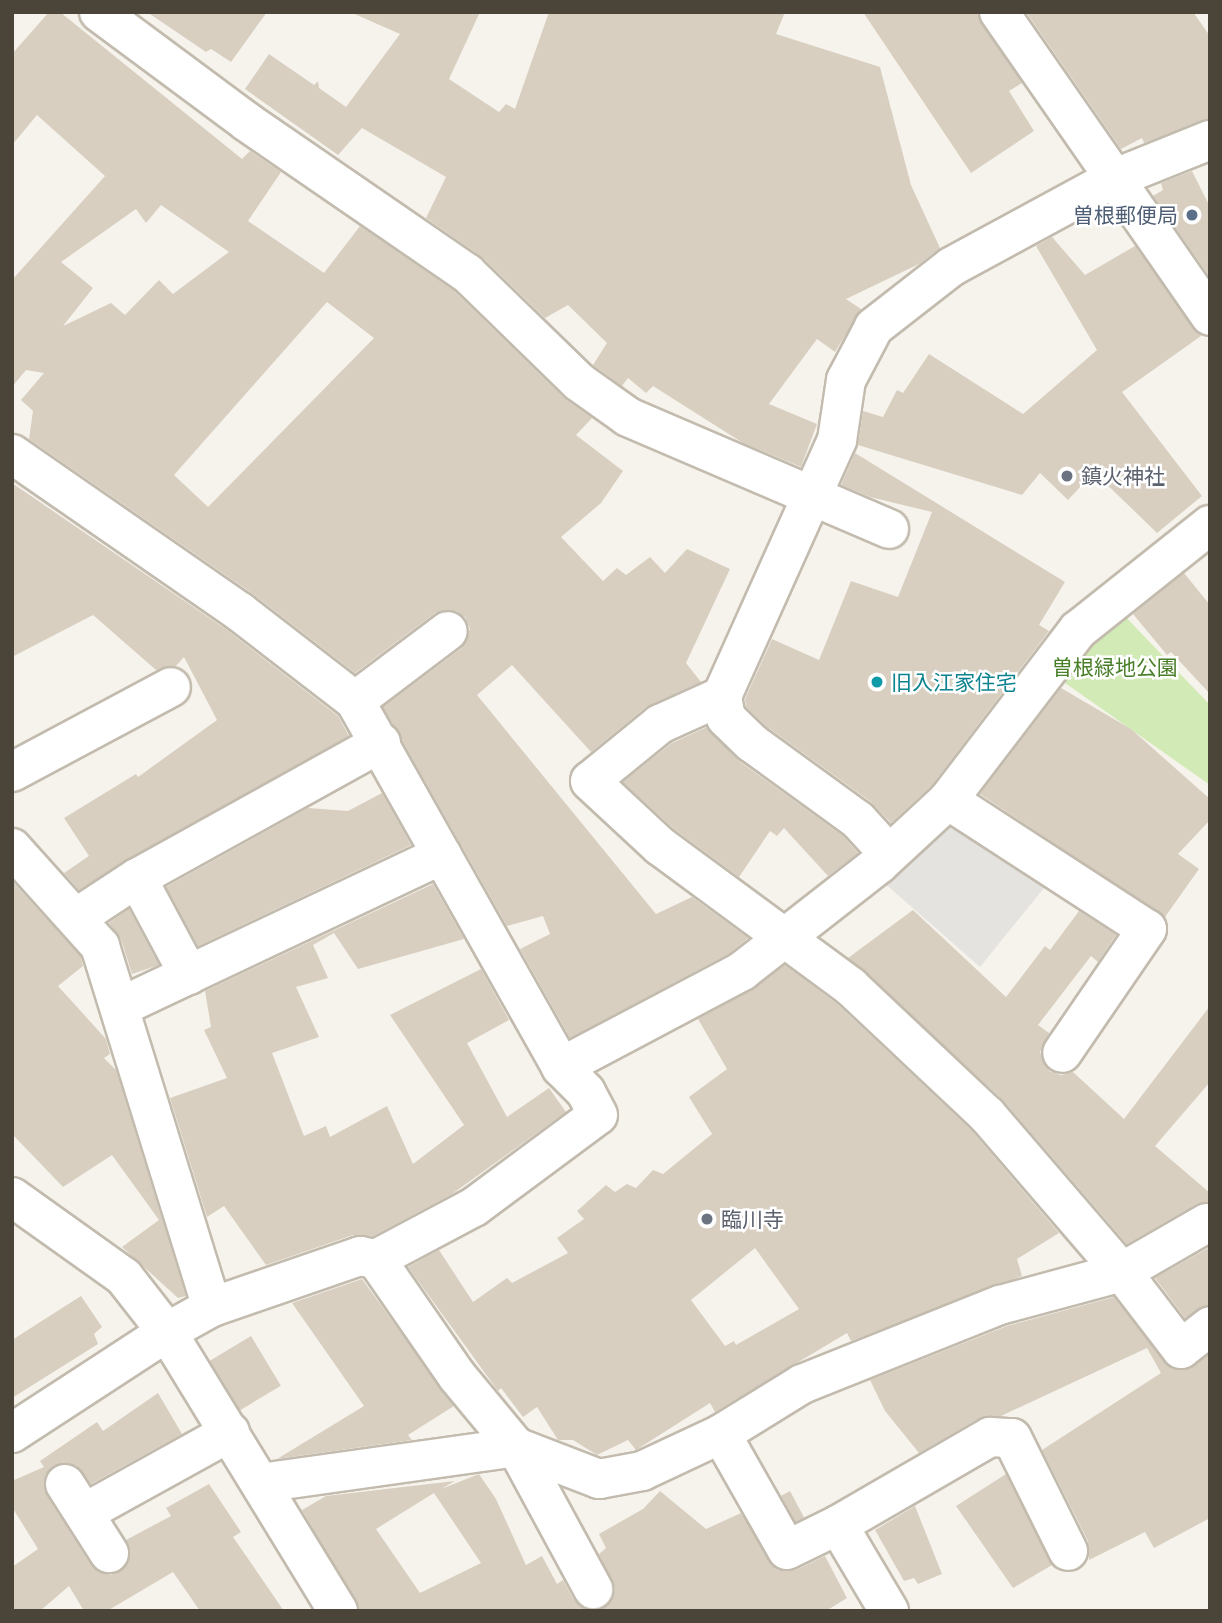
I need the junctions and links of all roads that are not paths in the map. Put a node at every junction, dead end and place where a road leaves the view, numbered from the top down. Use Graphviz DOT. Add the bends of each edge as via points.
graph roads {
  1 [pos="100,12"];
  2 [pos="999,12"];
  3 [pos="1210,140"];
  4 [pos="1113,179"];
  5 [pos="1210,316"];
  6 [pos="12,454"];
  7 [pos="811,498"];
  8 [pos="1210,525"];
  9 [pos="890,528"];
  10 [pos="448,631"];
  11 [pos="172,687"];
  12 [pos="722,696"];
  13 [pos="355,701"];
  14 [pos="381,743"];
  15 [pos="12,772"];
  16 [pos="948,800"];
  17 [pos="12,848"];
  18 [pos="889,854"];
  19 [pos="442,855"];
  20 [pos="137,878"];
  21 [pos="76,918"];
  22 [pos="785,937"];
  23 [pos="189,975"];
  24 [pos="120,1007"];
  25 [pos="1062,1053"];
  26 [pos="561,1067"];
  27 [pos="12,1197"];
  28 [pos="1207,1223"];
  29 [pos="376,1259"];
  30 [pos="1122,1272"];
  31 [pos="212,1307"];
  32 [pos="1210,1326"];
  33 [pos="167,1332"];
  34 [pos="230,1432"];
  35 [pos="12,1433"];
  36 [pos="721,1434"];
  37 [pos="516,1447"];
  38 [pos="261,1483"];
  39 [pos="838,1525"];
  40 [pos="1068,1551"];
  41 [pos="109,1553"];
  42 [pos="593,1589"];
  43 [pos="877,1607"];
  44 [pos="338,1611"];
  1 -- 7 [label="street" via="247,122 467,273 579,382 628,417"];
  2 -- 4 [label="street"];
  3 -- 4 [label="street"];
  4 -- 5 [label="street"];
  4 -- 7 [label="street" via="951,267 874,327 846,380 837,440"];
  6 -- 13 [label="street" via="240,612"];
  7 -- 9 [label="street"];
  7 -- 12 [label="street"];
  8 -- 16 [label="street" via="1078,630"];
  10 -- 13 [label="street"];
  11 -- 15 [label="street"];
  12 -- 18 [label="street" via="726,718 752,743 858,820"];
  12 -- 22 [label="street" via="660,724 590,782 660,846"];
  13 -- 14 [label="street"];
  14 -- 19 [label="street"];
  14 -- 20 [label="street"];
  16 -- 18 [label="street"];
  16 -- 25 [label="street" via="1147,929"];
  17 -- 21 [label="street"];
  18 -- 22 [label="street"];
  19 -- 23 [label="street"];
  19 -- 26 [label="street"];
  20 -- 21 [label="street"];
  20 -- 23 [label="street"];
  21 -- 24 [label="street" via="100,946"];
  22 -- 26 [label="street" via="742,971"];
  22 -- 30 [label="street" via="851,987 987,1115"];
  23 -- 24 [label="street"];
  24 -- 31 [label="street"];
  26 -- 29 [label="street" via="586,1092 598,1115 474,1207"];
  27 -- 33 [label="street" via="124,1277"];
  28 -- 30 [label="street"];
  29 -- 31 [label="street" via="360,1256"];
  29 -- 37 [label="street" via="457,1376"];
  30 -- 32 [label="street" via="1181,1349"];
  30 -- 36 [label="street" via="1000,1305 802,1384"];
  31 -- 33 [label="street"];
  33 -- 34 [label="street"];
  33 -- 35 [label="street"];
  34 -- 38 [label="street"];
  34 -- 41 [label="street" via="74,1498"];
  36 -- 37 [label="street" via="642,1471 599,1479"];
  36 -- 39 [label="street" via="787,1550"];
  37 -- 38 [label="street"];
  37 -- 42 [label="street"];
  38 -- 44 [label="street"];
  39 -- 40 [label="street" via="990,1437 1012,1438"];
  39 -- 43 [label="street"];
}
